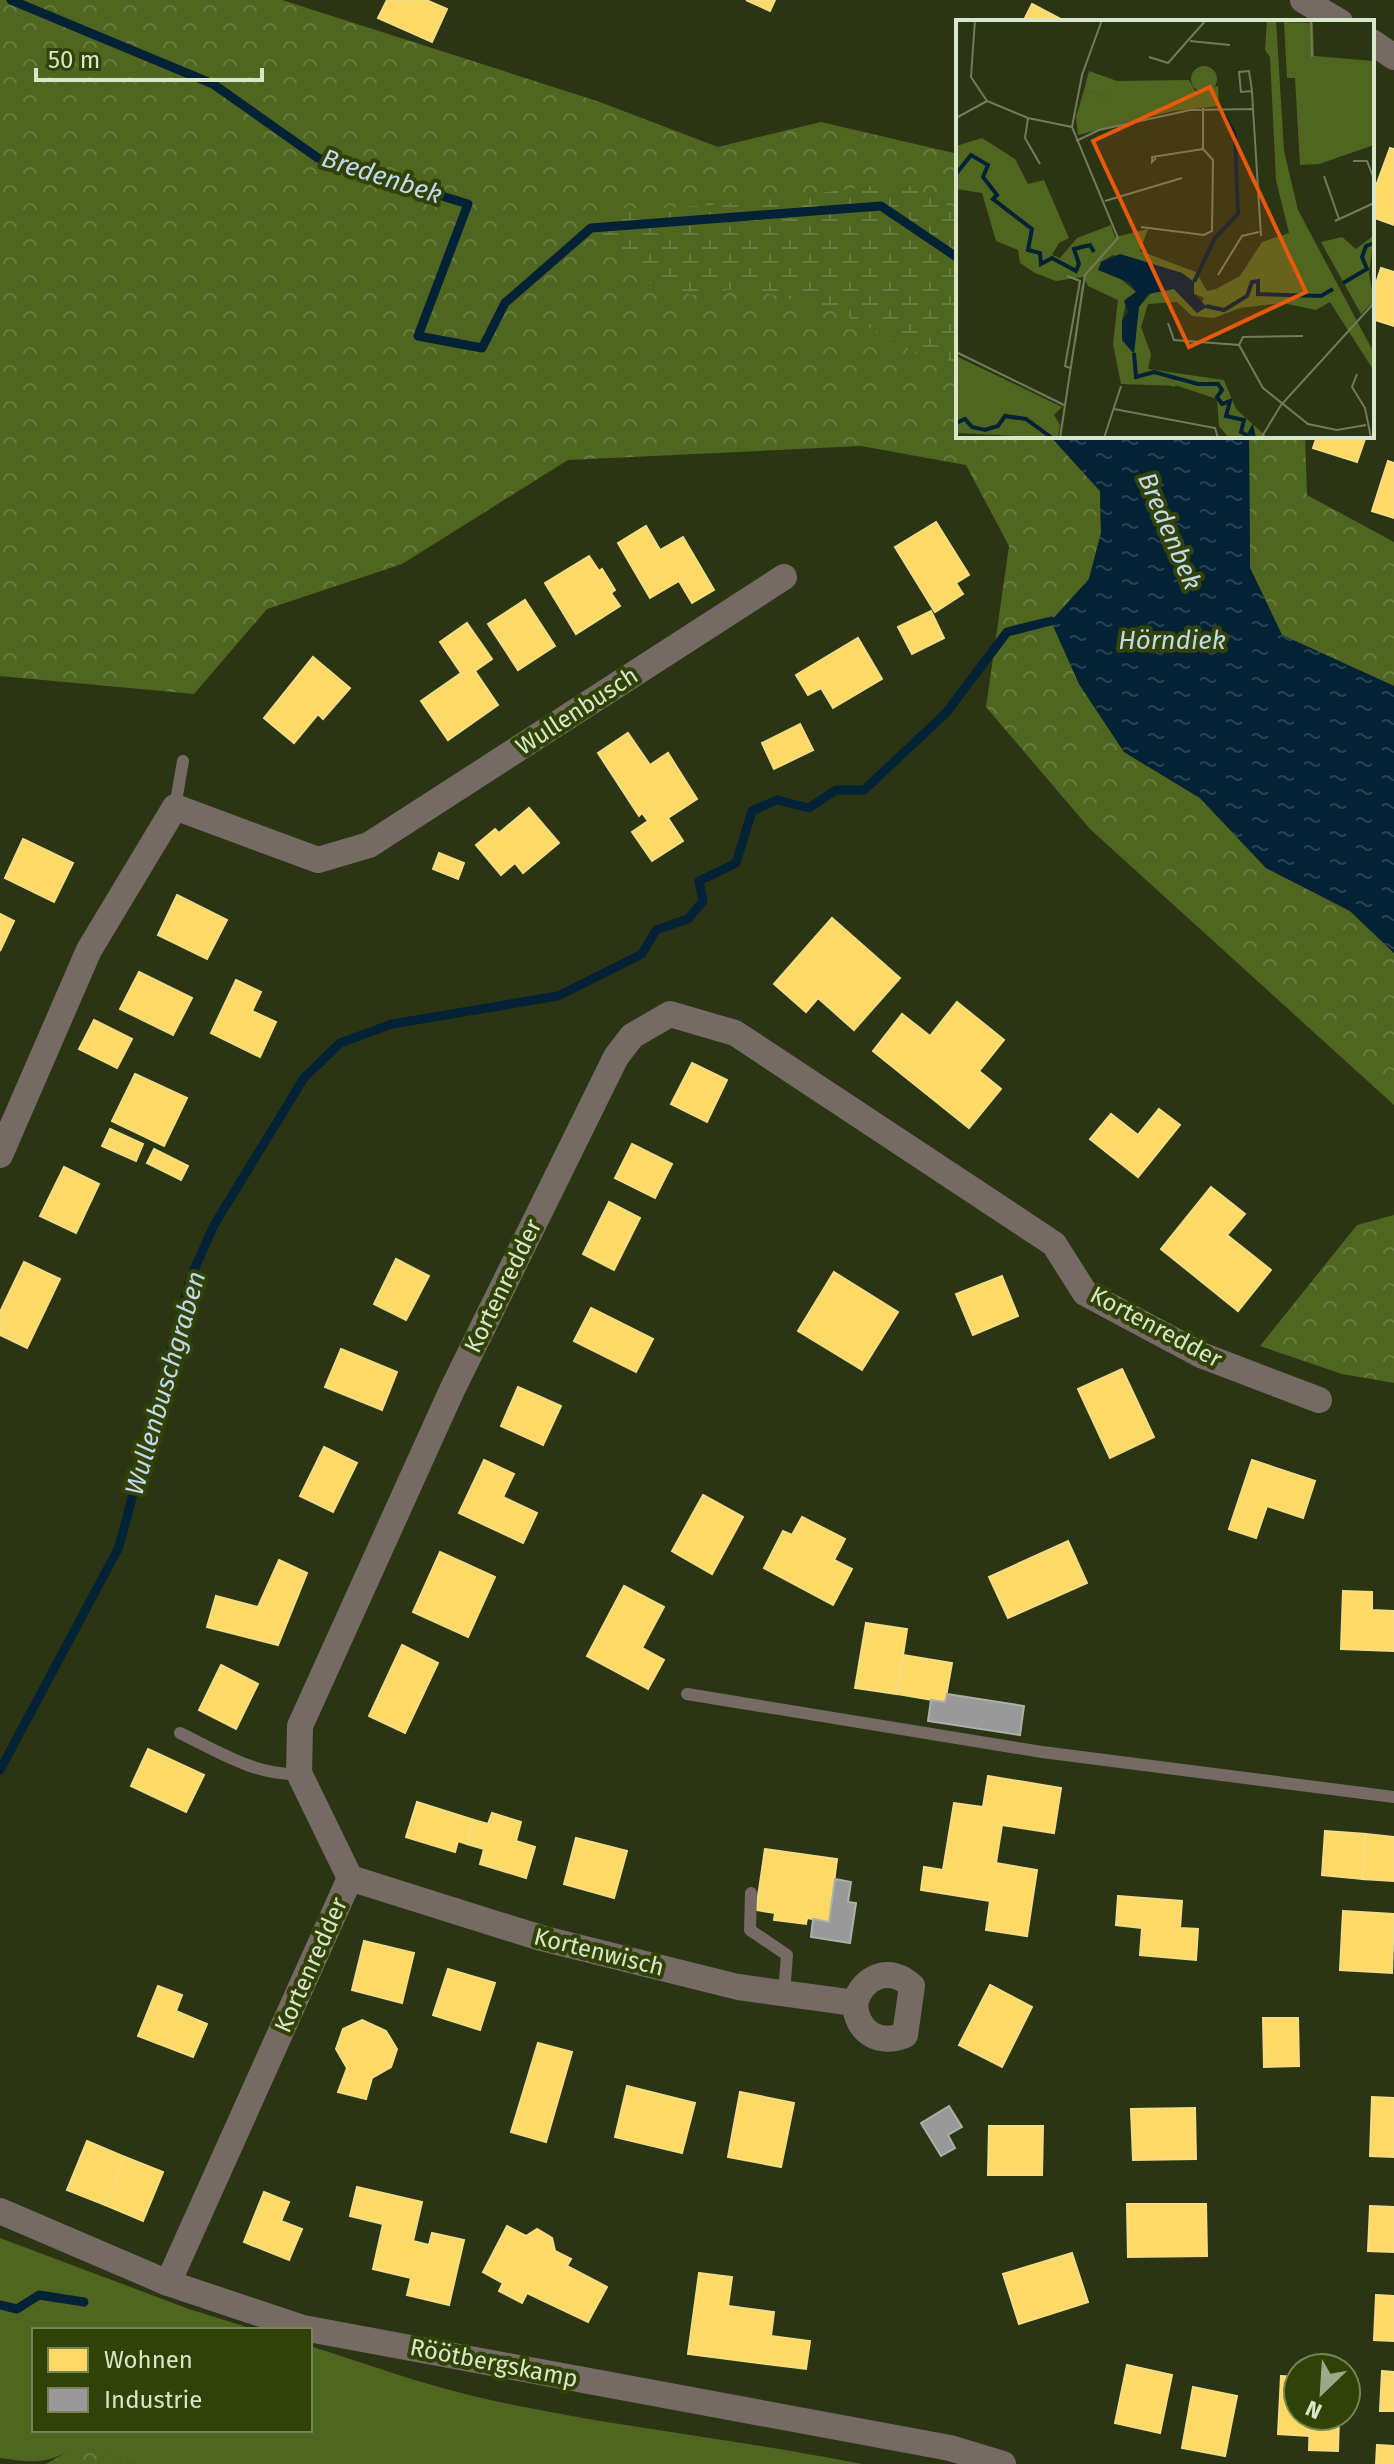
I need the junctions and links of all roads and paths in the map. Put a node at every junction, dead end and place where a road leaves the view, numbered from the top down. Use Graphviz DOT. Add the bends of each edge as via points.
graph roads {
  1 [pos="1303,0"];
  2 [pos="1337,20"];
  3 [pos="1374,43"];
  4 [pos="1394,57"];
  5 [pos="784,577"];
  6 [pos="183,761"];
  7 [pos="175,807"];
  8 [pos="0,1155"];
  9 [pos="1319,1400"];
  10 [pos="687,1694"];
  11 [pos="180,1733"];
  12 [pos="300,1774"];
  13 [pos="1394,1797"];
  14 [pos="350,1878"];
  15 [pos="751,1893"];
  16 [pos="784,1993"];
  17 [pos="855,2003"];
  18 [pos="0,2211"];
  19 [pos="168,2283"];
  20 [pos="303,2328"];
  21 [pos="312,2330"];
  22 [pos="1003,2464"];
  1 -- 2 [label="street"];
  3 -- 4 [label="street"];
  5 -- 7 [label="street, Wullenbusch" via="369,845 318,860"];
  6 -- 7 [label="lane"];
  7 -- 8 [label="street" via="89,950"];
  9 -- 12 [label="street, Kortenredder" via="1201,1355 1085,1293 1054,1244 735,1033 670,1014 632,1036 616,1057 452,1390 300,1726"];
  10 -- 13 [label="lane" via="1042,1752"];
  11 -- 12 [label="lane" via="261,1771"];
  12 -- 14 [label="street, Kortenredder"];
  14 -- 16 [label="street, Kortenwisch" via="541,1938 738,1987"];
  14 -- 19 [label="street, Kortenredder"];
  15 -- 16 [label="lane" via="750,1930 787,1955"];
  16 -- 17 [label="street, Kortenwisch"];
  18 -- 19 [label="street, Röötbergskamp"];
  19 -- 20 [label="street, Röötbergskamp"];
  21 -- 22 [label="street, Röötbergskamp" via="950,2448"];
}
